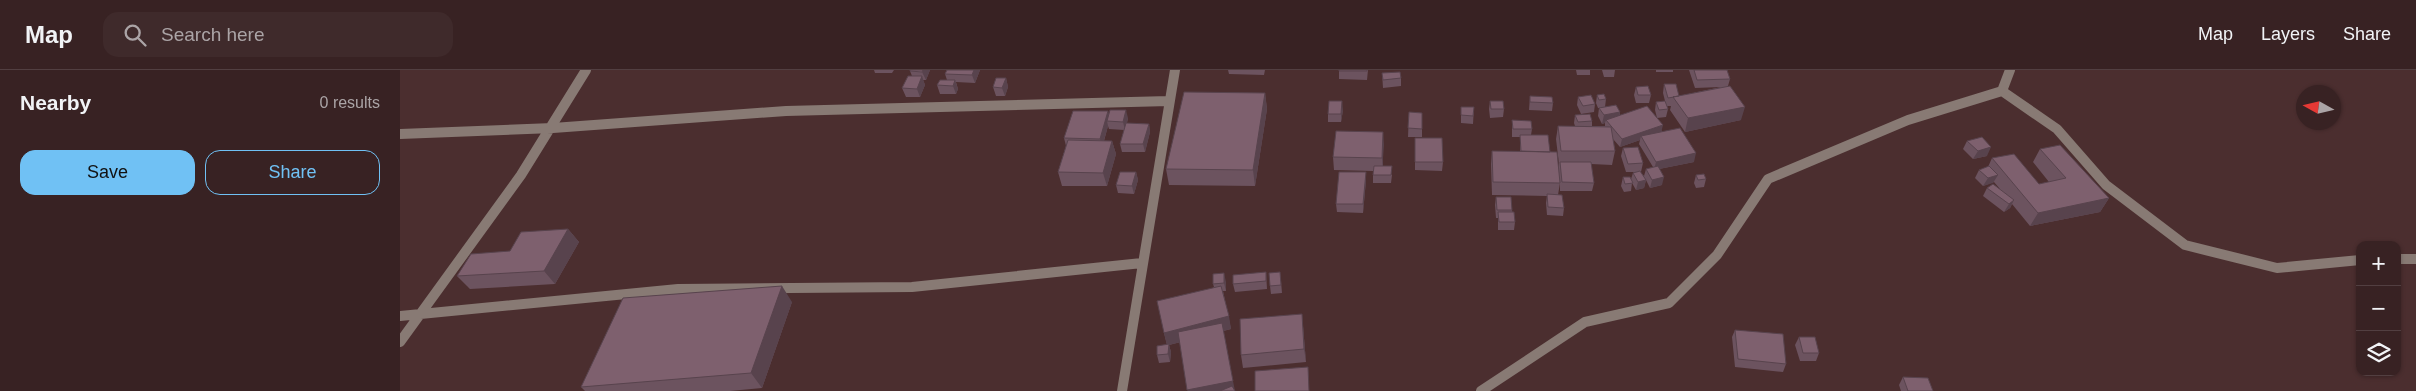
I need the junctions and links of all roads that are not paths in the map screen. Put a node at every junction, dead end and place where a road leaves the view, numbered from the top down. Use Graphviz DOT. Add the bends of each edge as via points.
graph roads {
  1 [pos="586,70"];
  2 [pos="1175,70"];
  3 [pos="2010,70"];
  4 [pos="2002,91"];
  5 [pos="1169,101"];
  6 [pos="554,128"];
  7 [pos="400,134"];
  8 [pos="2401,259"];
  9 [pos="2416,259"];
  10 [pos="2356,260"];
  11 [pos="1142,263"];
  12 [pos="420,315"];
  13 [pos="400,316"];
  14 [pos="400,342"];
  15 [pos="1122,391"];
  16 [pos="1481,391"];
  1 -- 6 [label="street"];
  2 -- 5 [label="street"];
  3 -- 4 [label="street"];
  4 -- 10 [label="street" via="2057,129 2106,185 2185,245 2277,268"];
  4 -- 16 [label="street" via="1908,120 1768,179 1717,255 1670,303 1585,322"];
  5 -- 6 [label="street" via="786,111"];
  5 -- 11 [label="street"];
  6 -- 7 [label="street"];
  6 -- 12 [label="street" via="498,212"];
  8 -- 9 [label="street"];
  11 -- 12 [label="street" via="912,286 678,290"];
  11 -- 15 [label="street"];
  12 -- 13 [label="street"];
  12 -- 14 [label="street"];
}
